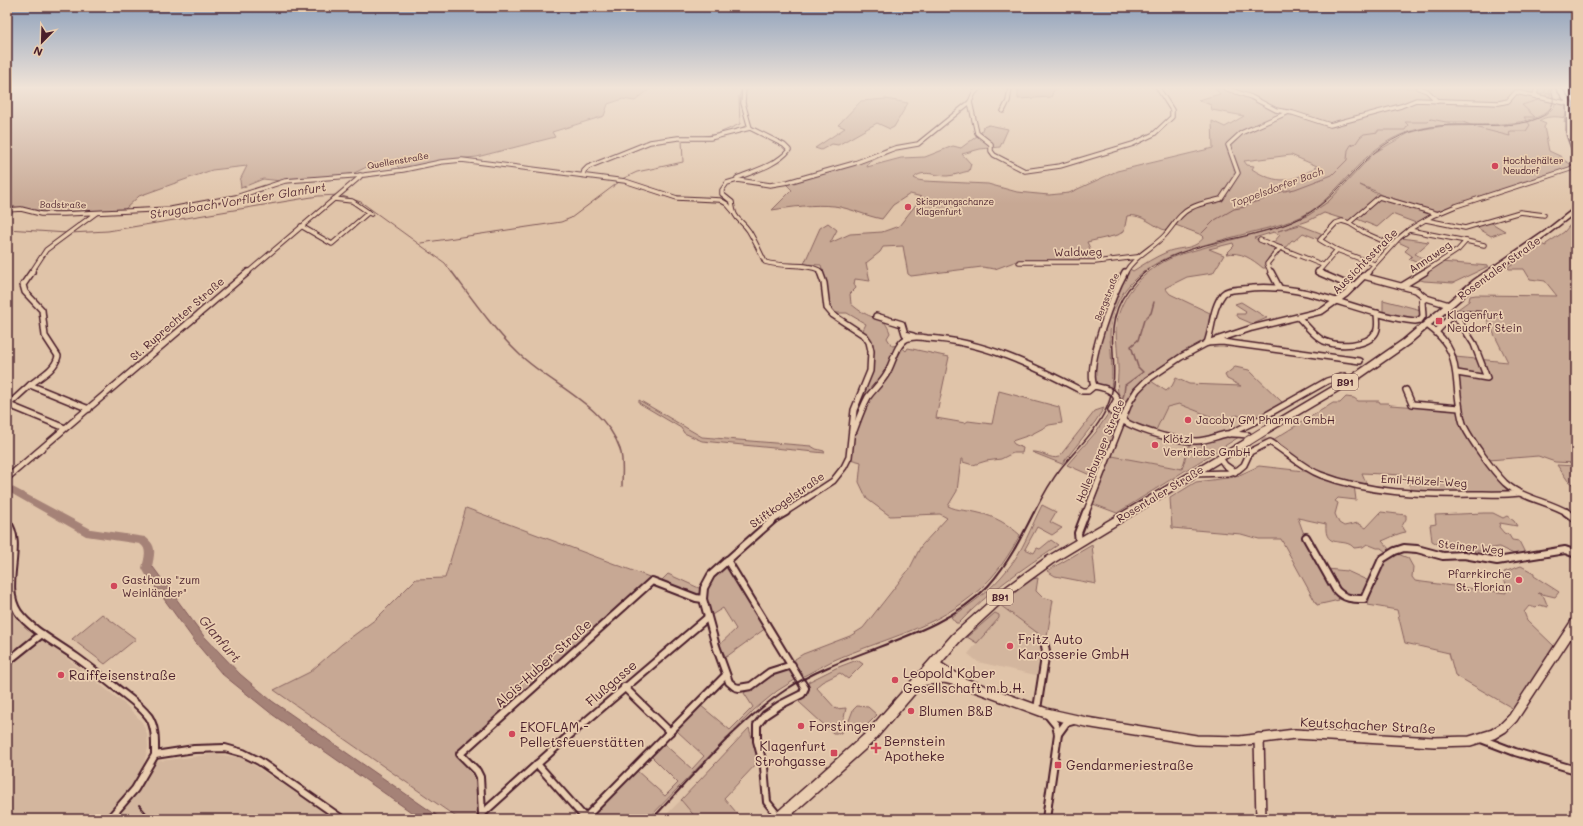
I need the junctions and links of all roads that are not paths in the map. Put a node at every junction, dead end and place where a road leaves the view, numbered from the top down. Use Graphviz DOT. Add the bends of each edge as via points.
graph roads {
  1 [pos="940,127"];
  2 [pos="976,127"];
  3 [pos="1162,127"];
  4 [pos="1255,127"];
  5 [pos="1573,127"];
  6 [pos="752,129"];
  7 [pos="1576,152"];
  8 [pos="1576,165"];
  9 [pos="360,175"];
  10 [pos="583,175"];
  11 [pos="733,180"];
  12 [pos="722,194"];
  13 [pos="337,197"];
  14 [pos="702,198"];
  15 [pos="1576,209"];
  16 [pos="7,210"];
  17 [pos="733,211"];
  18 [pos="96,213"];
  19 [pos="1438,214"];
  20 [pos="1544,215"];
  21 [pos="1426,220"];
  22 [pos="1349,224"];
  23 [pos="300,226"];
  24 [pos="1409,230"];
  25 [pos="1260,240"];
  26 [pos="1466,242"];
  27 [pos="1392,245"];
  28 [pos="1484,245"];
  29 [pos="1280,248"];
  30 [pos="1337,250"];
  31 [pos="1137,257"];
  32 [pos="1019,262"];
  33 [pos="1374,264"];
  34 [pos="1323,265"];
  35 [pos="1363,276"];
  36 [pos="1402,286"];
  37 [pos="1279,287"];
  38 [pos="1353,287"];
  39 [pos="1426,298"];
  40 [pos="1337,301"];
  41 [pos="1449,304"];
  42 [pos="1377,313"];
  43 [pos="1454,313"];
  44 [pos="1484,315"];
  45 [pos="876,316"];
  46 [pos="1299,318"];
  47 [pos="1427,325"];
  48 [pos="1437,331"];
  49 [pos="906,337"];
  50 [pos="1207,342"];
  51 [pos="1360,361"];
  52 [pos="1457,373"];
  53 [pos="1344,376"];
  54 [pos="30,385"];
  55 [pos="1094,386"];
  56 [pos="1406,390"];
  57 [pos="8,406"];
  58 [pos="1459,408"];
  59 [pos="89,409"];
  60 [pos="1123,421"];
  61 [pos="1243,427"];
  62 [pos="65,428"];
  63 [pos="1228,434"];
  64 [pos="852,435"];
  65 [pos="1248,438"];
  66 [pos="1220,458"];
  67 [pos="1235,472"];
  68 [pos="1192,474"];
  69 [pos="7,478"];
  70 [pos="1520,493"];
  71 [pos="1575,516"];
  72 [pos="7,522"];
  73 [pos="1079,537"];
  74 [pos="1306,538"];
  75 [pos="1576,554"];
  76 [pos="728,560"];
  77 [pos="704,599"];
  78 [pos="708,618"];
  79 [pos="1576,622"];
  80 [pos="42,634"];
  81 [pos="1045,646"];
  82 [pos="7,662"];
  83 [pos="934,664"];
  84 [pos="792,665"];
  85 [pos="726,675"];
  86 [pos="944,678"];
  87 [pos="920,681"];
  88 [pos="964,683"];
  89 [pos="624,687"];
  90 [pos="1037,709"];
  91 [pos="1058,726"];
  92 [pos="670,732"];
  93 [pos="1259,738"];
  94 [pos="1481,739"];
  95 [pos="155,755"];
  96 [pos="537,764"];
  97 [pos="1576,770"];
  98 [pos="482,817"];
  99 [pos="784,817"];
  100 [pos="109,819"];
  101 [pos="342,819"];
  102 [pos="1046,819"];
  103 [pos="1261,819"];
  1 -- 11 [label="street" via="918,144 895,148 855,163 788,182 770,185"];
  2 -- 3 [label="street" via="977,133 991,144 994,155 1025,171 1060,166 1088,156 1111,152 1154,134"];
  4 -- 31 [label="street, Bergstraße" via="1240,133 1228,145 1238,173 1220,199 1192,207 1181,214 1156,244"];
  5 -- 7 [label="main road" via="1571,139"];
  6 -- 10 [label="street" via="710,138 673,138 650,142 588,167"];
  6 -- 11 [label="street" via="784,145 789,152"];
  8 -- 19 [label="street, Aussichtsstraße"];
  9 -- 10 [label="street, Quellenstraße" via="462,160"];
  9 -- 13 [label="street, St. Ruprechter Straße" via="360,178"];
  9 -- 18 [label="street, Quellenstraße" via="285,181 241,196 185,207"];
  10 -- 14 [label="street, Quellenstraße" via="625,181 677,198"];
  11 -- 12 [label="street" via="724,186"];
  12 -- 14 [label="street, Quellenstraße"];
  12 -- 17 [label="street, Stiftkogelstraße" via="732,202"];
  13 -- 23 [label="street, St. Ruprechter Straße"];
  13 -- 23 [label="street" via="352,201 370,213 332,244"];
  14 -- 17 [label="street, Quellenstraße" via="722,201"];
  15 -- 41 [label="main road, Rosentaler Straße / B91"];
  16 -- 18 [label="street, Badstraße" via="21,209 46,214"];
  17 -- 64 [label="street, Stiftkogelstraße" via="748,230 765,262 811,266 819,270 830,312 861,333 869,342 870,371 854,410"];
  18 -- 54 [label="street" via="46,250 23,285 25,292 42,310 44,333 58,356 54,366"];
  19 -- 21 [label="street, Aussichtsstraße"];
  19 -- 22 [label="street" via="1379,197"];
  20 -- 21 [label="street" via="1520,212 1463,228"];
  21 -- 24 [label="street, Aussichtsstraße"];
  22 -- 27 [label="street"];
  22 -- 30 [label="street" via="1339,222 1320,240"];
  23 -- 59 [label="street, St. Ruprechter Straße"];
  24 -- 26 [label="street, Annaweg"];
  24 -- 27 [label="street, Aussichtsstraße"];
  25 -- 29 [label="street"];
  26 -- 28 [label="street, Annaweg"];
  26 -- 36 [label="street, Annaweg" via="1458,250"];
  27 -- 33 [label="street, Aussichtsstraße"];
  29 -- 34 [label="street"];
  29 -- 37 [label="street" via="1267,264"];
  30 -- 33 [label="street"];
  30 -- 34 [label="street"];
  31 -- 32 [label="street, Waldweg" via="1094,262"];
  31 -- 55 [label="street, Bergstraße" via="1121,279 1098,340 1091,379"];
  33 -- 35 [label="street, Aussichtsstraße"];
  34 -- 38 [label="street" via="1318,272"];
  35 -- 36 [label="street, Annaweg"];
  35 -- 38 [label="street, Aussichtsstraße"];
  36 -- 39 [label="street, Annaweg" via="1416,290"];
  37 -- 40 [label="street" via="1301,290"];
  37 -- 50 [label="street" via="1248,287 1224,293 1213,313"];
  38 -- 40 [label="street, Aussichtsstraße"];
  39 -- 41 [label="street, Annaweg"];
  39 -- 42 [label="street" via="1422,301 1424,314 1420,320"];
  40 -- 42 [label="street"];
  40 -- 46 [label="street, Aussichtsstraße" via="1321,312"];
  41 -- 47 [label="main road, Rosentaler Straße / B91"];
  42 -- 46 [label="street" via="1375,333 1368,341 1352,344 1323,340"];
  43 -- 44 [label="street"];
  43 -- 48 [label="street"];
  43 -- 52 [label="street" via="1482,359 1487,378"];
  45 -- 49 [label="street" via="902,324"];
  46 -- 50 [label="street, Aussichtsstraße" via="1254,327"];
  47 -- 48 [label="street"];
  47 -- 65 [label="main road, Rosentaler Straße / B91, bridge" via="1376,363 1264,431"];
  48 -- 52 [label="street" via="1450,349"];
  49 -- 55 [label="street" via="950,339 1036,367 1082,391 1088,391"];
  49 -- 64 [label="street" via="898,348 887,374 870,396"];
  50 -- 51 [label="street"];
  50 -- 60 [label="street, Hollenburger Straße" via="1147,380 1130,401"];
  52 -- 58 [label="street"];
  53 -- 61 [label="street" via="1327,381"];
  54 -- 57 [label="street"];
  54 -- 59 [label="street"];
  55 -- 60 [label="street" via="1108,389 1116,396 1111,412"];
  56 -- 58 [label="street" via="1412,404"];
  57 -- 62 [label="street"];
  58 -- 70 [label="street" via="1464,426 1497,474"];
  59 -- 62 [label="street, St. Ruprechter Straße"];
  60 -- 63 [label="street" via="1189,441 1207,440"];
  60 -- 73 [label="street, Hollenburger Straße"];
  61 -- 63 [label="street"];
  61 -- 65 [label="street"];
  62 -- 69 [label="street, St. Ruprechter Straße"];
  63 -- 65 [label="street"];
  64 -- 76 [label="street, Stiftkogelstraße" via="849,457 833,481 774,519"];
  65 -- 66 [label="main road, Rosentaler Straße / B91"];
  66 -- 67 [label="street"];
  66 -- 68 [label="main road, Rosentaler Straße / B91"];
  67 -- 68 [label="street"];
  67 -- 70 [label="street, Emil-Hölzel-Weg" via="1244,465 1250,452 1270,442 1321,474 1372,488 1432,494"];
  68 -- 73 [label="main road, Rosentaler Straße / B91"];
  70 -- 71 [label="street, Emil-Hölzel-Weg"];
  72 -- 80 [label="street" via="14,536 9,593 17,612"];
  73 -- 83 [label="main road, Rosentaler Straße / B91" via="1009,590 957,637"];
  74 -- 75 [label="street, Steiner Weg" via="1339,595 1348,599 1364,599 1382,559 1404,548 1443,556 1464,555 1497,561 1565,550"];
  76 -- 77 [label="street, Stiftkogelstraße" via="711,575 704,588"];
  76 -- 84 [label="street"];
  77 -- 78 [label="street"];
  77 -- 98 [label="street, Alois-Huber-Straße" via="652,581 460,754 477,771 480,778"];
  78 -- 85 [label="street"];
  78 -- 89 [label="street, Flußgasse"];
  79 -- 94 [label="main road, Keutschacher Straße" via="1513,718 1503,728"];
  80 -- 82 [label="street"];
  80 -- 95 [label="street" via="136,703 149,717 155,736"];
  81 -- 90 [label="street"];
  83 -- 86 [label="main road" via="937,674"];
  83 -- 87 [label="main road, Rosentaler Straße / B91"];
  83 -- 88 [label="main road"];
  84 -- 85 [label="street" via="775,670 745,688 734,687"];
  84 -- 99 [label="street" via="804,685 804,691 765,715 757,725 756,736 764,767 768,802"];
  85 -- 92 [label="street"];
  86 -- 87 [label="main road"];
  86 -- 88 [label="main road"];
  87 -- 99 [label="main road, Rosentaler Straße / B91" via="864,743"];
  88 -- 90 [label="main road, Keutschacher Straße"];
  89 -- 92 [label="street"];
  89 -- 96 [label="street, Flußgasse"];
  90 -- 91 [label="main road, Keutschacher Straße" via="1046,713"];
  91 -- 93 [label="main road, Keutschacher Straße" via="1075,720 1196,740 1240,741"];
  91 -- 102 [label="street"];
  92 -- 96 [label="street" via="585,818"];
  93 -- 94 [label="main road, Keutschacher Straße" via="1295,734 1434,742"];
  93 -- 103 [label="main road"];
  94 -- 97 [label="street"];
  95 -- 100 [label="street" via="130,797"];
  95 -- 101 [label="street" via="194,749 224,748 243,753 259,761"];
  96 -- 98 [label="street, Flußgasse"];
}
